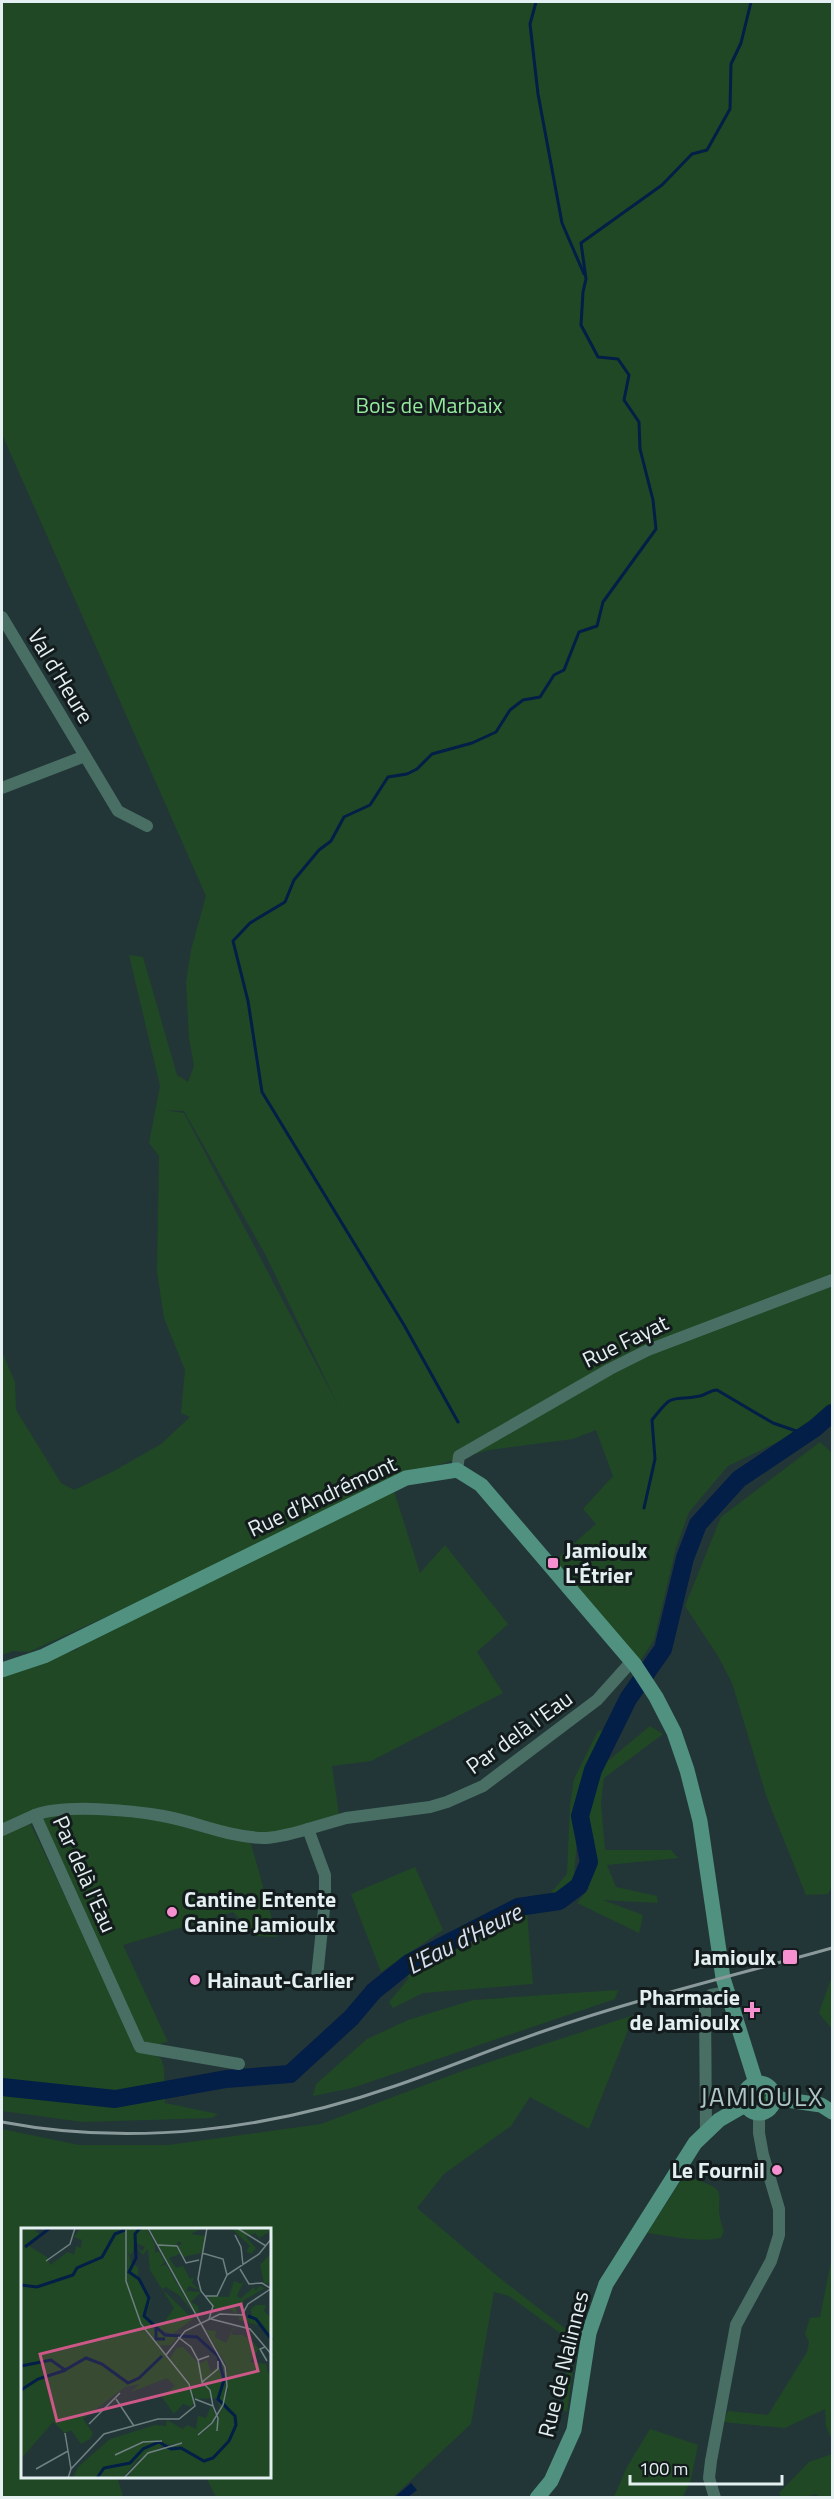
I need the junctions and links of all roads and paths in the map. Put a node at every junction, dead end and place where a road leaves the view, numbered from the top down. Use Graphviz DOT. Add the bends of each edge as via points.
graph roads {
  1 [pos="2,617"];
  2 [pos="85,756"];
  3 [pos="2,788"];
  4 [pos="147,825"];
  5 [pos="832,1280"];
  6 [pos="457,1470"];
  7 [pos="633,1663"];
  8 [pos="2,1670"];
  9 [pos="35,1815"];
  10 [pos="308,1829"];
  11 [pos="2,1830"];
  12 [pos="317,1977"];
  13 [pos="727,1992"];
  14 [pos="239,2064"];
  15 [pos="756,2083"];
  16 [pos="773,2098"];
  17 [pos="746,2105"];
  18 [pos="827,2108"];
  19 [pos="759,2113"];
  20 [pos="706,2132"];
  21 [pos="537,2498"];
  22 [pos="716,2498"];
  1 -- 2 [label="street, Val d'Heure"];
  2 -- 3 [label="street, Val d'Heure"];
  2 -- 4 [label="street, Val d'Heure" via="118,812"];
  5 -- 6 [label="street, Rue Fayat" via="648,1350 610,1369 459,1456"];
  6 -- 7 [label="street" via="481,1485"];
  6 -- 8 [label="street, Rue d'Andrémont" via="406,1478 44,1656"];
  7 -- 10 [label="street, Par delà l'Eau" via="597,1700 483,1786 430,1807 346,1818"];
  7 -- 13 [label="street" via="674,1732 687,1770 700,1821"];
  9 -- 10 [label="street, Par delà l'Eau" via="68,1809 164,1816 235,1835 264,1838"];
  9 -- 11 [label="street"];
  9 -- 14 [label="street, Par delà l'Eau" via="140,2047"];
  10 -- 12 [label="street" via="325,1875"];
  13 -- 15 [label="street"];
  13 -- 20 [label="street" via="711,1995 705,2002"];
  15 -- 16 [label="street" via="771,2089"];
  15 -- 17 [label="street" via="746,2091"];
  16 -- 18 [label="street"];
  16 -- 19 [label="street" via="768,2109"];
  17 -- 19 [label="street"];
  17 -- 20 [label="street, Rue de Nalinnes"];
  19 -- 22 [label="street" via="759,2133 779,2209 779,2235 771,2261 736,2325 709,2478"];
  20 -- 21 [label="street, Rue de Nalinnes" via="694,2143 606,2284 589,2333 574,2430 551,2481"];
}
